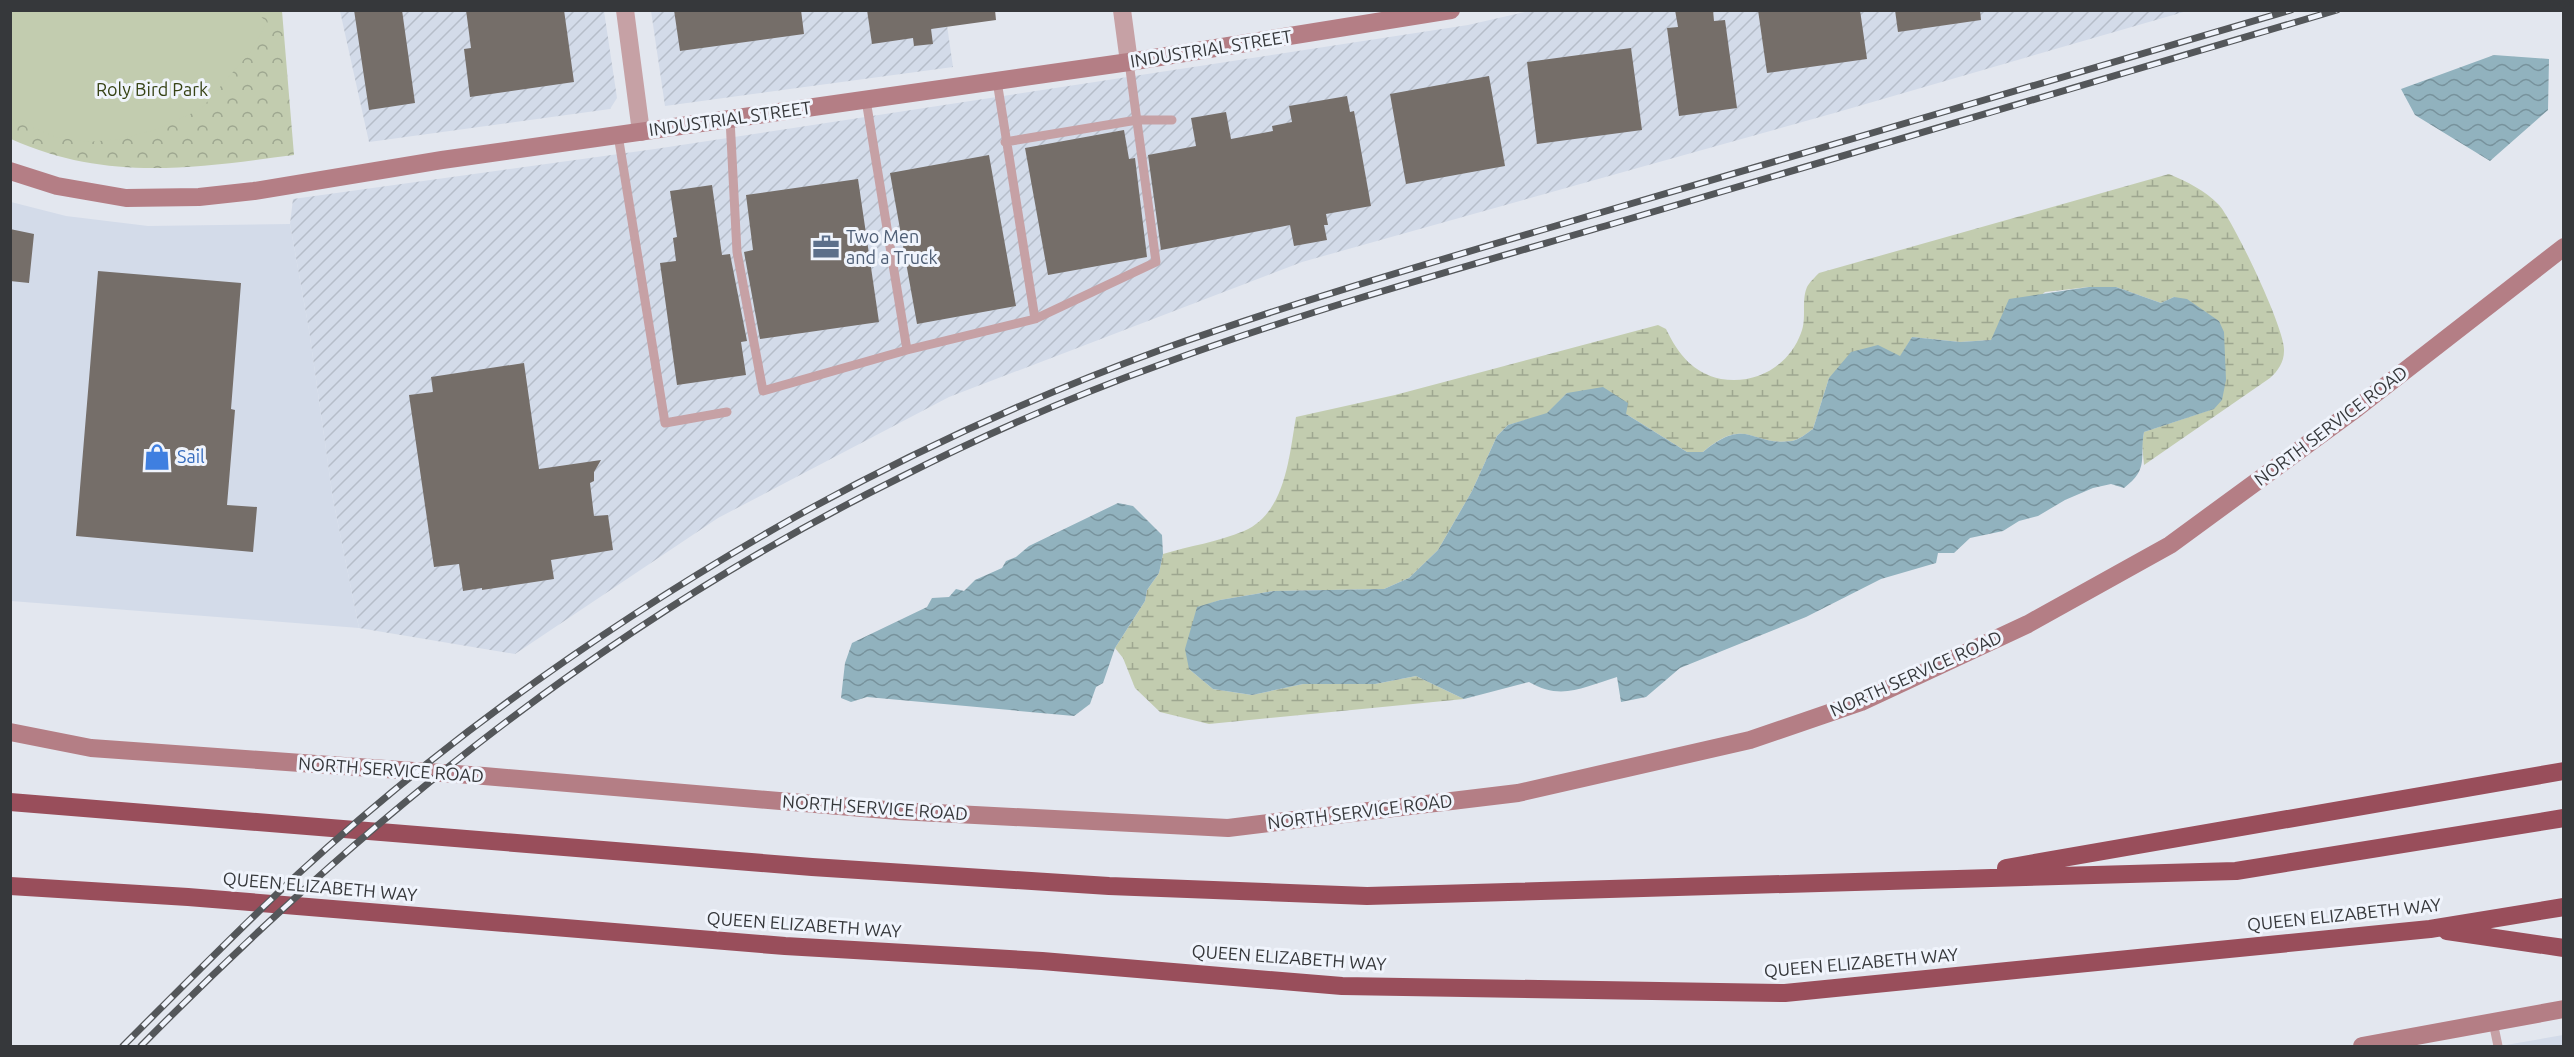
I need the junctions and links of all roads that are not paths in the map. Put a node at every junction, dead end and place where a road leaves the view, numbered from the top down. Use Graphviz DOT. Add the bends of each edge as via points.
graph roads {
  1 [pos="625,10"];
  2 [pos="1122,10"];
  3 [pos="1451,10"];
  4 [pos="1129,62"];
  5 [pos="997,81"];
  6 [pos="866,100"];
  7 [pos="730,119"];
  8 [pos="1137,120"];
  9 [pos="1172,120"];
  10 [pos="641,132"];
  11 [pos="618,135"];
  12 [pos="1005,142"];
  13 [pos="10,171"];
  14 [pos="2564,247"];
  15 [pos="1035,319"];
  16 [pos="907,350"];
  17 [pos="727,412"];
  18 [pos="10,732"];
  19 [pos="2564,771"];
  20 [pos="10,802"];
  21 [pos="2564,818"];
  22 [pos="1795,885"];
  23 [pos="10,886"];
  24 [pos="2564,907"];
  25 [pos="2430,929"];
  26 [pos="2564,948"];
  27 [pos="2564,1009"];
  28 [pos="2493,1022"];
  29 [pos="2426,1041"];
  30 [pos="2362,1047"];
  31 [pos="2498,1047"];
  1 -- 10 [label="street"];
  2 -- 4 [label="street"];
  3 -- 4 [label="street, INDUSTRIAL STREET"];
  4 -- 5 [label="street, INDUSTRIAL STREET"];
  4 -- 8 [label="lane"];
  5 -- 6 [label="street, INDUSTRIAL STREET"];
  5 -- 12 [label="lane"];
  6 -- 7 [label="street, INDUSTRIAL STREET"];
  6 -- 16 [label="lane"];
  7 -- 10 [label="street, INDUSTRIAL STREET"];
  7 -- 16 [label="lane" via="737,252 763,391"];
  8 -- 9 [label="lane"];
  8 -- 12 [label="lane"];
  8 -- 15 [label="lane" via="1156,262"];
  10 -- 11 [label="street, INDUSTRIAL STREET"];
  11 -- 13 [label="street, INDUSTRIAL STREET" via="199,197 126,198 57,186"];
  11 -- 17 [label="lane" via="665,423"];
  12 -- 15 [label="lane"];
  14 -- 18 [label="street, NORTH SERVICE ROAD" via="2357,408 2170,545 2028,624 1862,702 1750,740 1518,793 1228,828 898,811 91,748"];
  15 -- 16 [label="lane"];
  19 -- 22 [label="highway" via="2021,867"];
  20 -- 22 [label="highway" via="812,867 1109,886 1367,896"];
  21 -- 22 [label="highway" via="2236,871"];
  23 -- 25 [label="highway, QUEEN ELIZABETH WAY" via="1342,986 1785,993"];
  24 -- 25 [label="highway, QUEEN ELIZABETH WAY"];
  25 -- 26 [label="highway"];
  27 -- 28 [label="street"];
  28 -- 29 [label="street"];
  28 -- 31 [label="lane"];
  29 -- 30 [label="street"];
}
